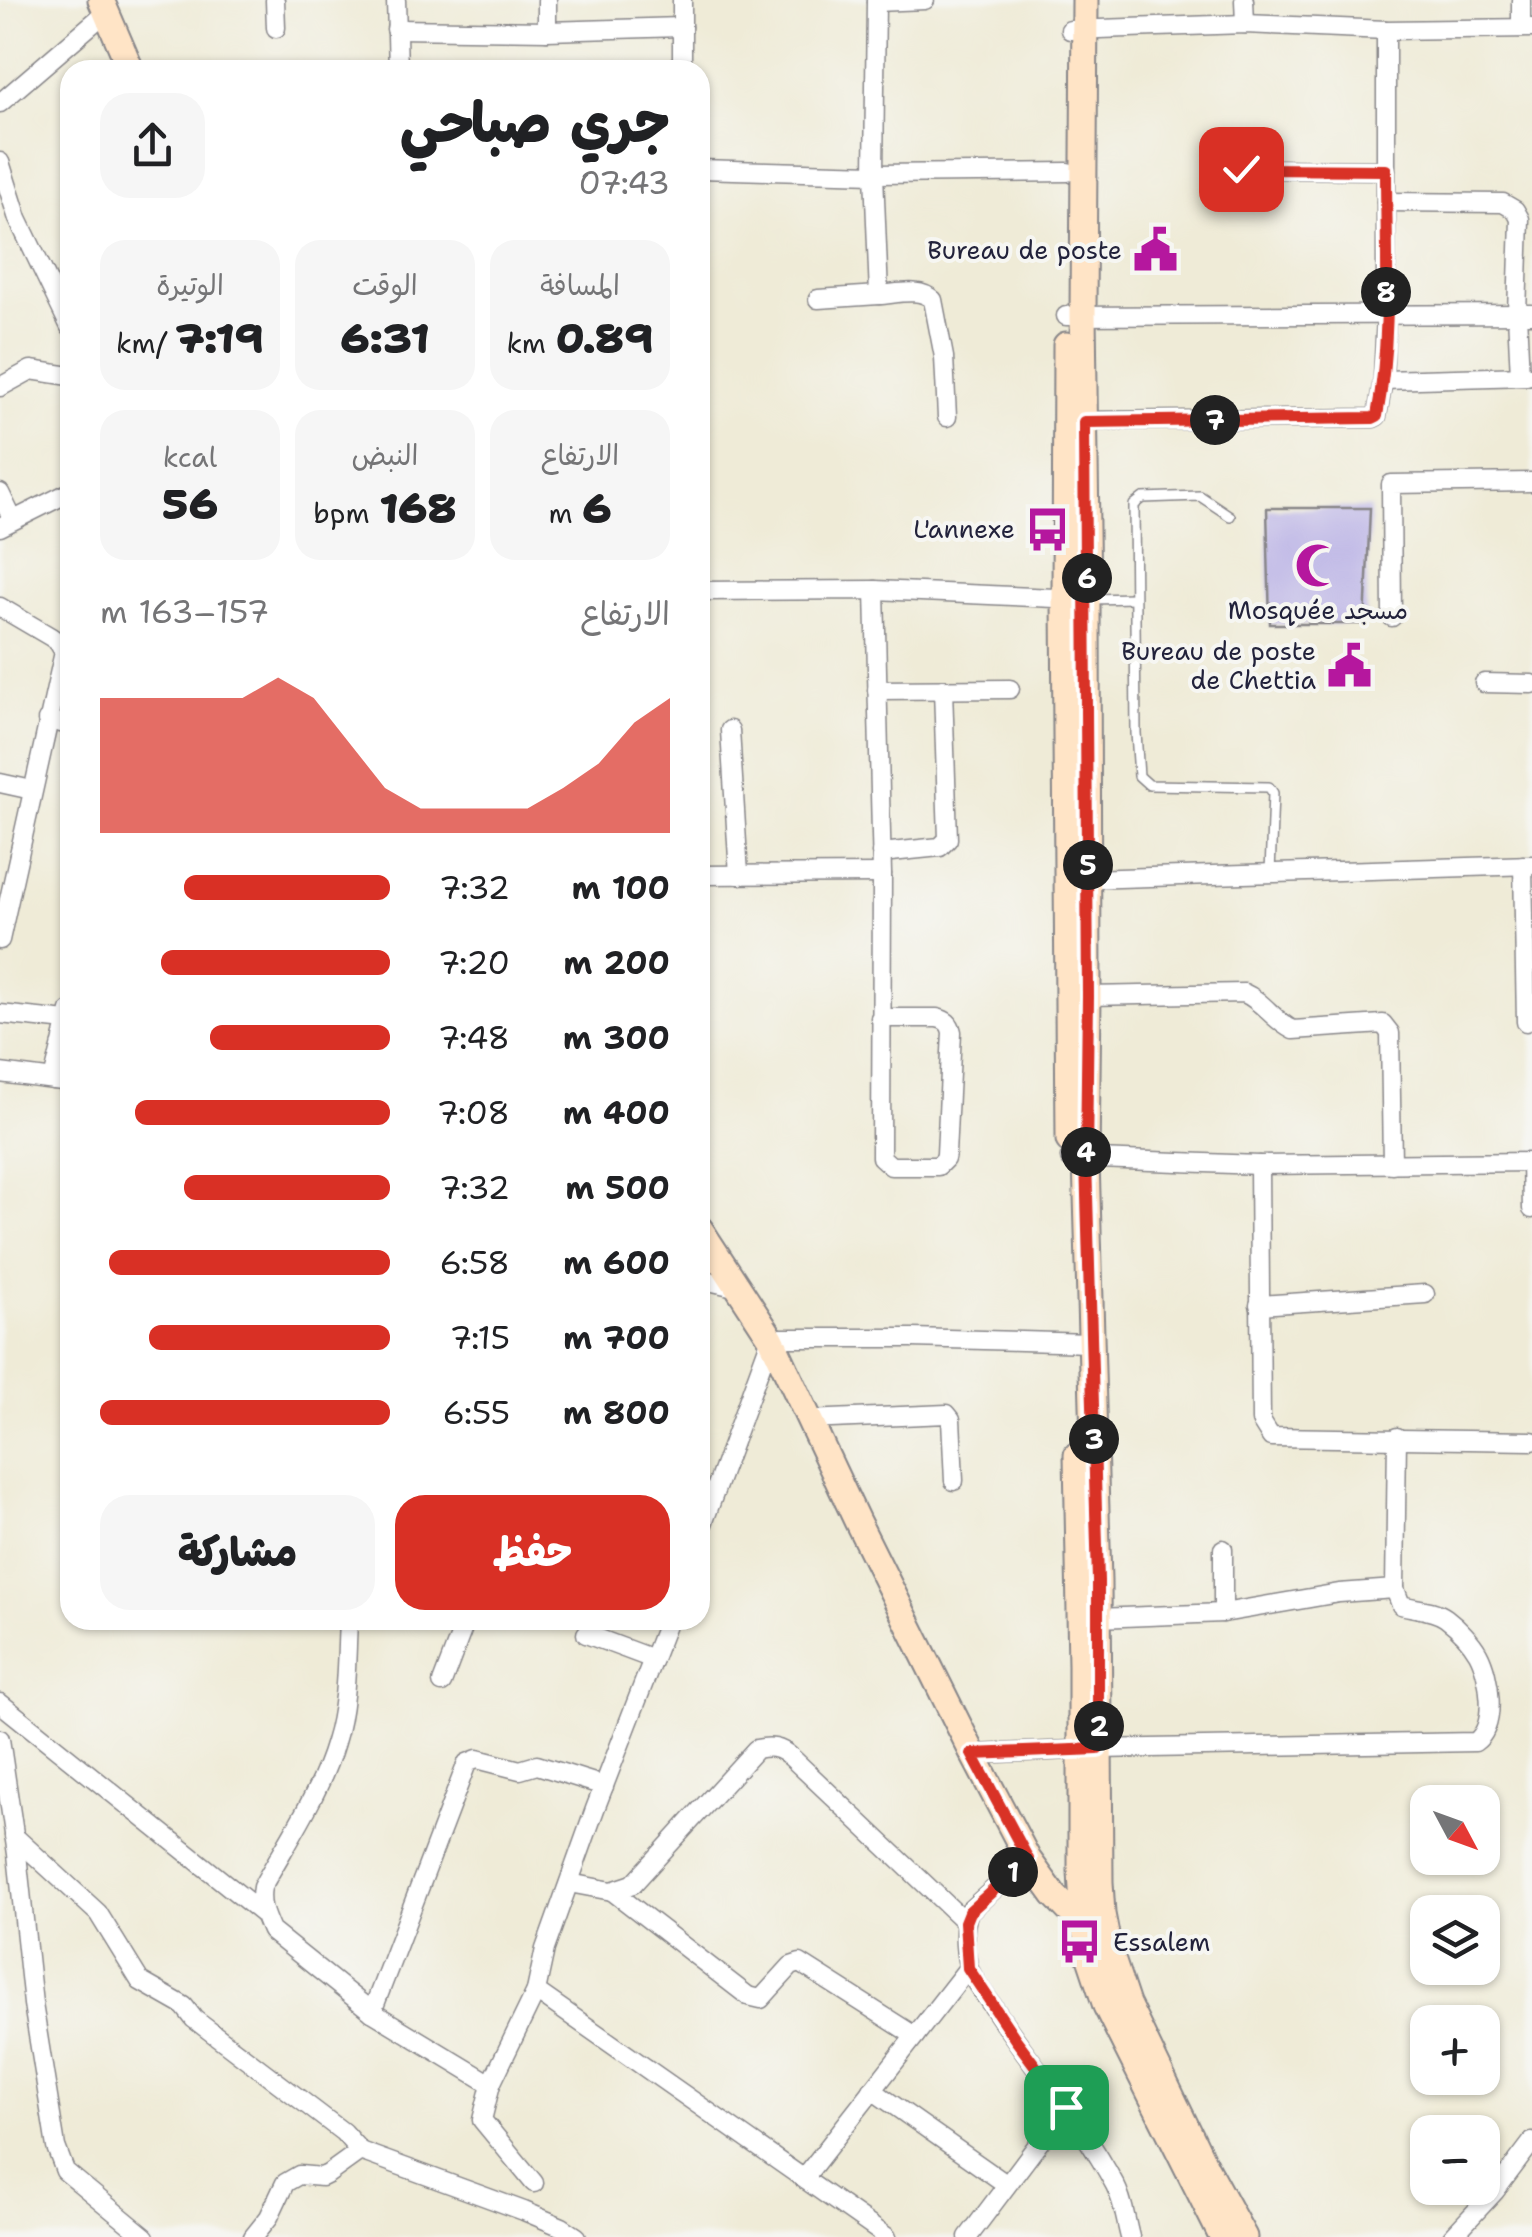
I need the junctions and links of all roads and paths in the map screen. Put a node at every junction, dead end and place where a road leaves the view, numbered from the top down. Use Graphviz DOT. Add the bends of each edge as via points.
graph roads {
  1 [pos="275,0"];
  2 [pos="396,0"];
  3 [pos="547,0"];
  4 [pos="682,0"];
  5 [pos="924,0"];
  6 [pos="1069,0"];
  7 [pos="1085,0"];
  8 [pos="1244,0"];
  9 [pos="1521,0"];
  10 [pos="876,1"];
  11 [pos="103,6"];
  12 [pos="1245,24"];
  13 [pos="682,27"];
  14 [pos="276,28"];
  15 [pos="1526,28"];
  16 [pos="396,29"];
  17 [pos="1078,30"];
  18 [pos="1386,30"];
  19 [pos="547,31"];
  20 [pos="127,60"];
  21 [pos="398,60"];
  22 [pos="682,60"];
  23 [pos="0,103"];
  24 [pos="0,162"];
  25 [pos="710,169"];
  26 [pos="1241,169"];
  27 [pos="1386,170"];
  28 [pos="1068,172"];
  29 [pos="874,174"];
  30 [pos="1386,202"];
  31 [pos="880,295"];
  32 [pos="818,299"];
  33 [pos="60,306"];
  34 [pos="1386,314"];
  35 [pos="1524,314"];
  36 [pos="1075,315"];
  37 [pos="60,374"];
  38 [pos="1526,376"];
  39 [pos="1383,380"];
  40 [pos="0,387"];
  41 [pos="947,417"];
  42 [pos="1084,422"];
  43 [pos="1532,482"];
  44 [pos="0,493"];
  45 [pos="60,497"];
  46 [pos="1230,516"];
  47 [pos="7,524"];
  48 [pos="875,590"];
  49 [pos="710,591"];
  50 [pos="1134,598"];
  51 [pos="1076,599"];
  52 [pos="0,607"];
  53 [pos="1392,618"];
  54 [pos="60,644"];
  55 [pos="60,676"];
  56 [pos="1484,683"];
  57 [pos="1532,684"];
  58 [pos="1010,689"];
  59 [pos="878,690"];
  60 [pos="942,690"];
  61 [pos="48,720"];
  62 [pos="60,722"];
  63 [pos="730,730"];
  64 [pos="0,784"];
  65 [pos="32,790"];
  66 [pos="881,854"];
  67 [pos="1528,865"];
  68 [pos="882,874"];
  69 [pos="1270,874"];
  70 [pos="710,875"];
  71 [pos="738,875"];
  72 [pos="1088,879"];
  73 [pos="4,899"];
  74 [pos="0,940"];
  75 [pos="1088,996"];
  76 [pos="0,1014"];
  77 [pos="60,1016"];
  78 [pos="880,1018"];
  79 [pos="1526,1022"];
  80 [pos="0,1073"];
  81 [pos="60,1081"];
  82 [pos="1078,1159"];
  83 [pos="1531,1162"];
  84 [pos="1392,1164"];
  85 [pos="1259,1165"];
  86 [pos="1532,1209"];
  87 [pos="710,1244"];
  88 [pos="710,1281"];
  89 [pos="739,1288"];
  90 [pos="1425,1294"];
  91 [pos="1259,1305"];
  92 [pos="770,1338"];
  93 [pos="1082,1343"];
  94 [pos="808,1420"];
  95 [pos="1397,1437"];
  96 [pos="1532,1441"];
  97 [pos="954,1481"];
  98 [pos="710,1504"];
  99 [pos="1224,1549"];
  100 [pos="1395,1589"];
  101 [pos="1223,1613"];
  102 [pos="1098,1618"];
  103 [pos="347,1630"];
  104 [pos="462,1630"];
  105 [pos="664,1630"];
  106 [pos="586,1634"];
  107 [pos="653,1659"];
  108 [pos="442,1683"];
  109 [pos="0,1703"];
  110 [pos="0,1739"];
  111 [pos="1090,1749"];
  112 [pos="972,1754"];
  113 [pos="604,1786"];
  114 [pos="14,1836"];
  115 [pos="1028,1859"];
  116 [pos="569,1883"];
  117 [pos="612,1891"];
  118 [pos="262,1912"];
  119 [pos="965,1922"];
  120 [pos="1084,1926"];
  121 [pos="1109,1950"];
  122 [pos="968,1968"];
  123 [pos="536,1991"];
  124 [pos="372,2012"];
  125 [pos="915,2036"];
  126 [pos="491,2084"];
  127 [pos="872,2090"];
  128 [pos="1066,2107"];
  129 [pos="1532,2142"];
  130 [pos="360,2151"];
  131 [pos="804,2178"];
  132 [pos="534,2183"];
  133 [pos="1006,2184"];
  134 [pos="140,2235"];
  135 [pos="252,2237"];
  136 [pos="578,2237"];
  137 [pos="886,2237"];
  138 [pos="968,2237"];
  139 [pos="1130,2237"];
  140 [pos="1222,2237"];
  141 [pos="1244,2237"];
  142 [pos="1452,2237"];
  1 -- 14 [label="street"];
  2 -- 16 [label="street"];
  3 -- 19 [label="street"];
  4 -- 13 [label="street"];
  5 -- 10 [label="street"];
  6 -- 17 [label="main road"];
  7 -- 17 [label="main road"];
  8 -- 12 [label="street"];
  9 -- 15 [label="street"];
  10 -- 29 [label="street"];
  11 -- 20 [label="main road"];
  11 -- 23 [label="street"];
  12 -- 17 [label="street"];
  12 -- 18 [label="street"];
  13 -- 19 [label="street"];
  13 -- 22 [label="street"];
  15 -- 18 [label="street"];
  16 -- 19 [label="street"];
  16 -- 21 [label="street"];
  17 -- 28 [label="main road"];
  17 -- 36 [label="main road"];
  18 -- 27 [label="street"];
  24 -- 33 [label="street" via="18,220"];
  25 -- 29 [label="street"];
  26 -- 27 [label="street"];
  27 -- 30 [label="street"];
  28 -- 29 [label="street"];
  28 -- 36 [label="main road"];
  29 -- 31 [label="street"];
  30 -- 34 [label="street"];
  30 -- 35 [label="street" via="1503,204 1515,210"];
  31 -- 32 [label="street"];
  31 -- 41 [label="street" via="920,292 933,300"];
  34 -- 35 [label="street"];
  34 -- 36 [label="street"];
  34 -- 39 [label="street"];
  35 -- 38 [label="street"];
  36 -- 42 [label="main road"];
  36 -- 51 [label="main road"];
  37 -- 40 [label="street" via="31,370"];
  38 -- 39 [label="street"];
  39 -- 42 [label="street" via="1373,418"];
  42 -- 51 [label="main road"];
  43 -- 53 [label="street" via="1391,484"];
  44 -- 47 [label="street"];
  45 -- 47 [label="street"];
  46 -- 50 [label="lane" via="1200,496 1138,501"];
  48 -- 49 [label="street"];
  48 -- 51 [label="street"];
  48 -- 59 [label="street"];
  50 -- 51 [label="lane"];
  50 -- 69 [label="lane" via="1138,776 1149,784 1269,786"];
  51 -- 72 [label="main road"];
  51 -- 82 [label="main road"];
  52 -- 54 [label="street"];
  55 -- 61 [label="street"];
  56 -- 57 [label="street"];
  58 -- 60 [label="street"];
  59 -- 60 [label="street"];
  59 -- 66 [label="street"];
  60 -- 66 [label="street" via="948,839 940,847"];
  61 -- 62 [label="street"];
  61 -- 65 [label="street"];
  63 -- 71 [label="street"];
  64 -- 65 [label="street"];
  65 -- 73 [label="street"];
  66 -- 68 [label="street"];
  67 -- 69 [label="street"];
  67 -- 79 [label="street"];
  68 -- 71 [label="street"];
  68 -- 78 [label="street"];
  69 -- 72 [label="street"];
  70 -- 71 [label="street"];
  72 -- 75 [label="main road"];
  73 -- 74 [label="street"];
  75 -- 82 [label="main road"];
  75 -- 84 [label="street" via="1244,992 1293,1030 1382,1024 1390,1033"];
  76 -- 77 [label="street"];
  78 -- 78 [label="street" via="881,1157 891,1166 938,1166 946,1154 950,1025 937,1018"];
  80 -- 81 [label="street"];
  82 -- 85 [label="street"];
  82 -- 93 [label="main road" via="1071,1286"];
  83 -- 84 [label="street"];
  83 -- 86 [label="street"];
  84 -- 85 [label="street"];
  85 -- 91 [label="street"];
  87 -- 89 [label="main road"];
  88 -- 89 [label="street"];
  89 -- 92 [label="main road"];
  90 -- 91 [label="street"];
  91 -- 95 [label="street" via="1261,1421 1271,1436"];
  92 -- 93 [label="street"];
  92 -- 94 [label="main road"];
  92 -- 98 [label="street"];
  93 -- 102 [label="main road"];
  93 -- 111 [label="main road"];
  94 -- 97 [label="street" via="947,1414"];
  94 -- 112 [label="main road"];
  95 -- 96 [label="street"];
  95 -- 100 [label="street"];
  99 -- 101 [label="street"];
  100 -- 101 [label="street"];
  100 -- 111 [label="street" via="1401,1605 1446,1618 1480,1656 1489,1722 1475,1742"];
  101 -- 102 [label="street"];
  102 -- 111 [label="main road"];
  103 -- 118 [label="street" via="334,1745 314,1796 262,1886"];
  104 -- 108 [label="street"];
  105 -- 107 [label="street"];
  106 -- 107 [label="street"];
  107 -- 113 [label="street"];
  109 -- 118 [label="street"];
  110 -- 114 [label="street"];
  111 -- 112 [label="street"];
  111 -- 120 [label="main road" via="1081,1856"];
  111 -- 121 [label="main road"];
  112 -- 115 [label="main road"];
  113 -- 116 [label="street"];
  113 -- 124 [label="street" via="538,1765 520,1770 470,1760"];
  114 -- 130 [label="street" via="98,1913 140,1981 184,2006"];
  114 -- 134 [label="street" via="56,2147 65,2172"];
  115 -- 119 [label="street"];
  115 -- 120 [label="main road"];
  116 -- 117 [label="street"];
  116 -- 123 [label="street"];
  117 -- 119 [label="street" via="632,1884 756,1749 776,1748"];
  117 -- 125 [label="street" via="748,1996 761,1999 800,1963"];
  118 -- 124 [label="street" via="271,1931"];
  119 -- 122 [label="street"];
  120 -- 121 [label="main road"];
  120 -- 140 [label="main road" via="1106,2006"];
  121 -- 141 [label="main road" via="1126,2004"];
  122 -- 125 [label="street"];
  122 -- 128 [label="street"];
  123 -- 126 [label="street"];
  123 -- 131 [label="street"];
  124 -- 126 [label="street"];
  125 -- 127 [label="street"];
  126 -- 132 [label="street" via="482,2120"];
  127 -- 131 [label="street"];
  127 -- 133 [label="street"];
  128 -- 133 [label="street"];
  128 -- 139 [label="street" via="1116,2186"];
  129 -- 142 [label="street"];
  130 -- 135 [label="street" via="322,2177 299,2175 285,2182"];
  130 -- 136 [label="street"];
  131 -- 137 [label="street"];
  133 -- 138 [label="street"];
}
